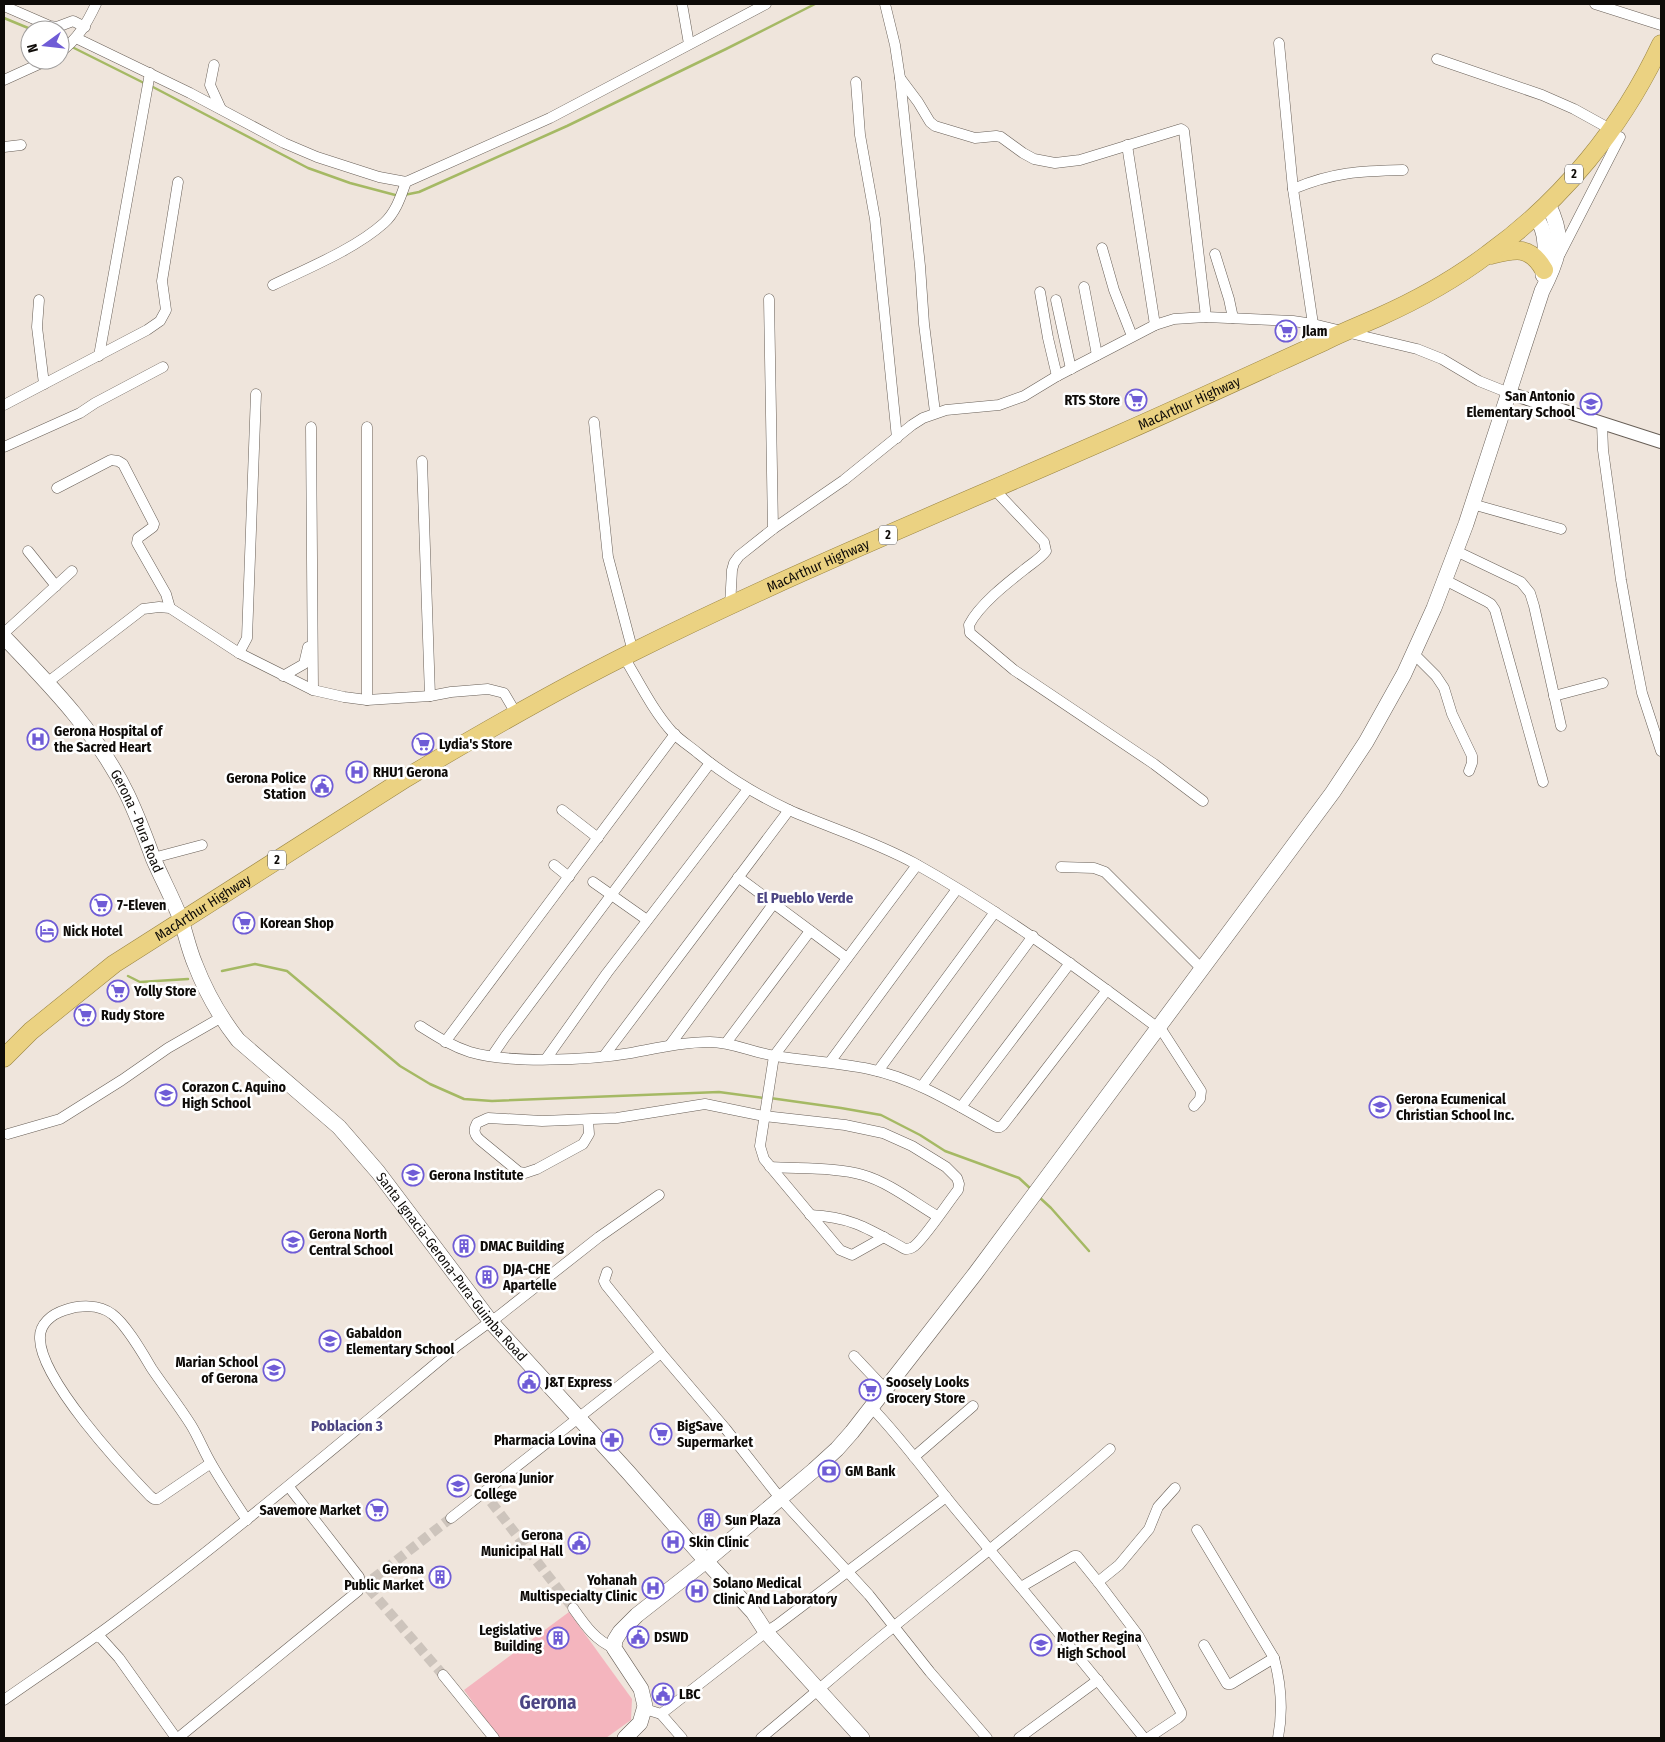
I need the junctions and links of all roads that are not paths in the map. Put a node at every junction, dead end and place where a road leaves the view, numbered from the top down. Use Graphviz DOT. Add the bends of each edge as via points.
graph roads {
  1 [pos="96,4"];
  2 [pos="682,4"];
  3 [pos="766,4"];
  4 [pos="885,4"];
  5 [pos="1595,4"];
  6 [pos="4,6"];
  7 [pos="1661,25"];
  8 [pos="85,27"];
  9 [pos="76,38"];
  10 [pos="70,43"];
  11 [pos="1280,43"];
  12 [pos="688,44"];
  13 [pos="1661,44"];
  14 [pos="1437,59"];
  15 [pos="214,66"];
  16 [pos="26,70"];
  17 [pos="150,73"];
  18 [pos="900,78"];
  19 [pos="4,80"];
  20 [pos="856,82"];
  21 [pos="220,109"];
  22 [pos="1616,133"];
  23 [pos="21,145"];
  24 [pos="1126,145"];
  25 [pos="4,147"];
  26 [pos="1403,170"];
  27 [pos="178,182"];
  28 [pos="406,182"];
  29 [pos="1293,189"];
  30 [pos="1548,204"];
  31 [pos="1535,217"];
  32 [pos="1102,248"];
  33 [pos="1215,254"];
  34 [pos="1486,256"];
  35 [pos="1551,265"];
  36 [pos="273,285"];
  37 [pos="1084,287"];
  38 [pos="1040,292"];
  39 [pos="769,299"];
  40 [pos="39,300"];
  41 [pos="1056,300"];
  42 [pos="1206,317"];
  43 [pos="1233,318"];
  44 [pos="1313,324"];
  45 [pos="1155,325"];
  46 [pos="1344,332"];
  47 [pos="1132,336"];
  48 [pos="1097,355"];
  49 [pos="98,356"];
  50 [pos="163,367"];
  51 [pos="1071,369"];
  52 [pos="1057,376"];
  53 [pos="44,384"];
  54 [pos="1509,393"];
  55 [pos="256,394"];
  56 [pos="4,405"];
  57 [pos="935,412"];
  58 [pos="594,422"];
  59 [pos="1602,424"];
  60 [pos="311,427"];
  61 [pos="367,427"];
  62 [pos="897,438"];
  63 [pos="1661,442"];
  64 [pos="4,447"];
  65 [pos="422,461"];
  66 [pos="57,488"];
  67 [pos="994,489"];
  68 [pos="1472,504"];
  69 [pos="773,529"];
  70 [pos="1561,529"];
  71 [pos="28,551"];
  72 [pos="1456,551"];
  73 [pos="72,572"];
  74 [pos="1445,580"];
  75 [pos="56,586"];
  76 [pos="730,606"];
  77 [pos="170,608"];
  78 [pos="4,635"];
  79 [pos="311,636"];
  80 [pos="238,653"];
  81 [pos="628,654"];
  82 [pos="1414,654"];
  83 [pos="283,676"];
  84 [pos="48,682"];
  85 [pos="1603,683"];
  86 [pos="313,690"];
  87 [pos="430,696"];
  88 [pos="1554,696"];
  89 [pos="367,700"];
  90 [pos="517,715"];
  91 [pos="1561,726"];
  92 [pos="675,734"];
  93 [pos="1661,751"];
  94 [pos="710,763"];
  95 [pos="1469,771"];
  96 [pos="1543,782"];
  97 [pos="748,789"];
  98 [pos="1203,801"];
  99 [pos="562,810"];
  100 [pos="789,810"];
  101 [pos="598,838"];
  102 [pos="202,845"];
  103 [pos="154,858"];
  104 [pos="554,865"];
  105 [pos="917,865"];
  106 [pos="1061,867"];
  107 [pos="569,876"];
  108 [pos="738,877"];
  109 [pos="593,882"];
  110 [pos="957,889"];
  111 [pos="611,895"];
  112 [pos="774,903"];
  113 [pos="995,912"];
  114 [pos="647,920"];
  115 [pos="181,921"];
  116 [pos="810,931"];
  117 [pos="1033,936"];
  118 [pos="848,958"];
  119 [pos="1070,963"];
  120 [pos="1202,969"];
  121 [pos="1107,990"];
  122 [pos="222,1017"];
  123 [pos="420,1026"];
  124 [pos="1159,1027"];
  125 [pos="445,1042"];
  126 [pos="726,1043"];
  127 [pos="670,1045"];
  128 [pos="492,1056"];
  129 [pos="604,1056"];
  130 [pos="774,1056"];
  131 [pos="4,1058"];
  132 [pos="546,1059"];
  133 [pos="830,1062"];
  134 [pos="878,1072"];
  135 [pos="922,1086"];
  136 [pos="1194,1106"];
  137 [pos="962,1107"];
  138 [pos="765,1112"];
  139 [pos="588,1120"];
  140 [pos="8,1134"];
  141 [pos="770,1167"];
  142 [pos="659,1195"];
  143 [pos="810,1215"];
  144 [pos="937,1216"];
  145 [pos="884,1237"];
  146 [pos="606,1272"];
  147 [pos="491,1322"];
  148 [pos="661,1353"];
  149 [pos="854,1356"];
  150 [pos="886,1390"];
  151 [pos="974,1406"];
  152 [pos="872,1408"];
  153 [pos="579,1418"];
  154 [pos="1110,1449"];
  155 [pos="914,1458"];
  156 [pos="211,1464"];
  157 [pos="288,1486"];
  158 [pos="1175,1488"];
  159 [pos="484,1493"];
  160 [pos="946,1497"];
  161 [pos="780,1498"];
  162 [pos="491,1502"];
  163 [pos="451,1518"];
  164 [pos="247,1520"];
  165 [pos="1197,1530"];
  166 [pos="989,1549"];
  167 [pos="706,1561"];
  168 [pos="848,1572"];
  169 [pos="359,1577"];
  170 [pos="1098,1582"];
  171 [pos="1021,1587"];
  172 [pos="358,1591"];
  173 [pos="573,1608"];
  174 [pos="894,1626"];
  175 [pos="766,1632"];
  176 [pos="96,1636"];
  177 [pos="1204,1645"];
  178 [pos="614,1648"];
  179 [pos="1274,1658"];
  180 [pos="443,1675"];
  181 [pos="1098,1680"];
  182 [pos="820,1690"];
  183 [pos="4,1700"];
  184 [pos="645,1708"];
  185 [pos="661,1714"];
  186 [pos="177,1738"];
  187 [pos="494,1738"];
  188 [pos="625,1738"];
  189 [pos="682,1738"];
  190 [pos="761,1738"];
  191 [pos="862,1738"];
  192 [pos="987,1738"];
  193 [pos="1018,1738"];
  194 [pos="1146,1738"];
  195 [pos="1278,1738"];
  1 -- 8 [label="street"];
  2 -- 12 [label="street"];
  3 -- 12 [label="street"];
  4 -- 18 [label="street"];
  5 -- 7 [label="street"];
  6 -- 8 [label="street" via="50,26 73,21"];
  8 -- 9 [label="street"];
  9 -- 10 [label="street"];
  9 -- 17 [label="street"];
  11 -- 29 [label="street"];
  12 -- 28 [label="street" via="550,118"];
  13 -- 22 [label="highway, MacArthur Highway / 2"];
  14 -- 22 [label="street" via="1542,95"];
  15 -- 21 [label="street" via="210,85"];
  16 -- 19 [label="street"];
  17 -- 21 [label="street"];
  17 -- 49 [label="street"];
  18 -- 24 [label="street" via="934,126 974,138 1001,137 1023,154 1044,162 1071,162"];
  18 -- 57 [label="street"];
  20 -- 62 [label="street" via="860,136 875,219"];
  21 -- 28 [label="street" via="317,157"];
  22 -- 30 [label="highway, MacArthur Highway / 2"];
  22 -- 35 [label="street"];
  23 -- 25 [label="street"];
  24 -- 42 [label="street" via="1181,129 1184,131"];
  24 -- 45 [label="street"];
  26 -- 29 [label="street" via="1338,174"];
  27 -- 49 [label="street" via="162,281 166,302 164,316 147,330"];
  28 -- 36 [label="street" via="397,205 385,222 336,253"];
  29 -- 44 [label="street"];
  30 -- 31 [label="highway, MacArthur Highway / 2"];
  30 -- 35 [label="main road" via="1558,242"];
  31 -- 34 [label="highway, MacArthur Highway / 2"];
  31 -- 35 [label="main road" via="1539,221"];
  32 -- 47 [label="street" via="1119,307"];
  33 -- 43 [label="street"];
  34 -- 35 [label="highway" via="1512,249 1522,250"];
  34 -- 46 [label="highway, MacArthur Highway / 2" via="1416,299"];
  35 -- 54 [label="main road"];
  37 -- 48 [label="street"];
  38 -- 52 [label="street"];
  39 -- 69 [label="street"];
  40 -- 53 [label="street" via="37,327"];
  41 -- 51 [label="street"];
  42 -- 43 [label="street"];
  42 -- 45 [label="street"];
  43 -- 44 [label="street"];
  44 -- 46 [label="street"];
  45 -- 47 [label="street"];
  46 -- 54 [label="street" via="1417,349"];
  46 -- 67 [label="highway, MacArthur Highway / 2"];
  47 -- 48 [label="street"];
  48 -- 51 [label="street"];
  49 -- 53 [label="street"];
  50 -- 64 [label="street" via="80,413"];
  51 -- 52 [label="street"];
  52 -- 57 [label="street" via="1010,402"];
  53 -- 56 [label="street"];
  54 -- 59 [label="street"];
  54 -- 68 [label="main road"];
  55 -- 80 [label="street" via="247,638"];
  57 -- 62 [label="street"];
  58 -- 81 [label="street" via="608,557"];
  59 -- 63 [label="street"];
  59 -- 93 [label="street" via="1632,642 1642,693"];
  60 -- 79 [label="street"];
  61 -- 89 [label="street"];
  62 -- 69 [label="street"];
  65 -- 87 [label="street"];
  66 -- 77 [label="street" via="111,460 123,464 154,524 138,538 137,543 166,594"];
  67 -- 76 [label="highway, MacArthur Highway / 2"];
  67 -- 98 [label="street" via="1044,542 1046,551 979,610 969,625 970,633 1014,670"];
  68 -- 70 [label="street"];
  68 -- 72 [label="main road"];
  69 -- 76 [label="street" via="734,563"];
  71 -- 75 [label="street"];
  72 -- 74 [label="main road"];
  72 -- 88 [label="street" via="1526,586 1534,606"];
  73 -- 75 [label="street"];
  74 -- 82 [label="main road"];
  74 -- 96 [label="street" via="1486,601 1495,610"];
  75 -- 78 [label="street"];
  76 -- 81 [label="highway, MacArthur Highway / 2"];
  77 -- 80 [label="street"];
  77 -- 84 [label="street" via="144,609"];
  78 -- 84 [label="main road, Gerona - Pura Road"];
  79 -- 83 [label="street" via="304,664"];
  79 -- 86 [label="street"];
  80 -- 83 [label="street"];
  81 -- 90 [label="highway, MacArthur Highway / 2"];
  81 -- 92 [label="street" via="665,723"];
  82 -- 95 [label="street" via="1444,688 1452,714 1472,756"];
  82 -- 120 [label="main road" via="1342,780"];
  83 -- 86 [label="street"];
  84 -- 103 [label="main road, Gerona - Pura Road" via="108,760 127,794"];
  85 -- 88 [label="street"];
  86 -- 89 [label="street"];
  87 -- 89 [label="street"];
  87 -- 90 [label="street" via="488,688 504,693"];
  88 -- 91 [label="street"];
  90 -- 115 [label="highway, MacArthur Highway / 2" via="406,778"];
  92 -- 94 [label="street"];
  92 -- 101 [label="street"];
  94 -- 97 [label="street"];
  94 -- 111 [label="street"];
  97 -- 100 [label="street"];
  97 -- 114 [label="street"];
  99 -- 101 [label="street"];
  100 -- 105 [label="street"];
  100 -- 108 [label="street"];
  101 -- 107 [label="street"];
  102 -- 103 [label="street"];
  103 -- 115 [label="main road, Gerona - Pura Road"];
  104 -- 107 [label="street"];
  105 -- 110 [label="street"];
  105 -- 118 [label="street"];
  106 -- 120 [label="street" via="1094,868 1105,872"];
  107 -- 125 [label="street"];
  108 -- 112 [label="street"];
  108 -- 129 [label="street"];
  109 -- 111 [label="street"];
  110 -- 113 [label="street"];
  110 -- 133 [label="street"];
  111 -- 114 [label="street"];
  111 -- 128 [label="street"];
  112 -- 116 [label="street"];
  112 -- 127 [label="street"];
  113 -- 117 [label="street"];
  113 -- 134 [label="street"];
  114 -- 132 [label="street"];
  115 -- 122 [label="main road, Santa Ignacia-Gerona-Pura-Guimba Road" via="195,965"];
  115 -- 131 [label="highway, MacArthur Highway / 2" via="114,964 31,1031"];
  116 -- 118 [label="street"];
  116 -- 126 [label="street"];
  117 -- 119 [label="street"];
  117 -- 135 [label="street"];
  118 -- 130 [label="street"];
  119 -- 121 [label="street"];
  119 -- 137 [label="street"];
  120 -- 124 [label="main road"];
  121 -- 124 [label="street"];
  121 -- 137 [label="street" via="1003,1125 996,1128"];
  122 -- 140 [label="street" via="168,1048 60,1119"];
  122 -- 147 [label="main road, Santa Ignacia-Gerona-Pura-Guimba Road" via="238,1040 351,1139"];
  123 -- 125 [label="street"];
  124 -- 136 [label="street" via="1201,1091"];
  124 -- 150 [label="main road"];
  125 -- 128 [label="street"];
  126 -- 127 [label="street"];
  126 -- 130 [label="street"];
  127 -- 129 [label="street"];
  128 -- 132 [label="street"];
  129 -- 132 [label="street"];
  130 -- 133 [label="street"];
  130 -- 138 [label="street"];
  133 -- 134 [label="street"];
  134 -- 135 [label="street"];
  135 -- 137 [label="street"];
  138 -- 139 [label="street" via="701,1104 633,1117"];
  138 -- 141 [label="street" via="760,1150"];
  138 -- 144 [label="street" via="859,1128 912,1146 958,1178 958,1190"];
  139 -- 139 [label="street" via="488,1118 477,1123 474,1130 480,1140 519,1172 525,1173 583,1144 588,1134"];
  141 -- 143 [label="street"];
  141 -- 144 [label="street" via="862,1174"];
  142 -- 147 [label="street" via="598,1237"];
  143 -- 145 [label="street" via="853,1222"];
  143 -- 145 [label="street" via="846,1254 856,1254"];
  144 -- 145 [label="street" via="910,1249"];
  146 -- 148 [label="street" via="606,1285"];
  147 -- 153 [label="main road, Santa Ignacia-Gerona-Pura-Guimba Road"];
  147 -- 157 [label="street" via="458,1345"];
  148 -- 153 [label="street"];
  148 -- 161 [label="street"];
  149 -- 150 [label="street"];
  150 -- 152 [label="main road"];
  151 -- 155 [label="street"];
  152 -- 155 [label="street"];
  152 -- 161 [label="main road" via="837,1449"];
  153 -- 159 [label="street"];
  153 -- 167 [label="main road, Santa Ignacia-Gerona-Pura-Guimba Road"];
  154 -- 166 [label="street"];
  155 -- 160 [label="street"];
  156 -- 156 [label="street" via="185,1417 114,1316 97,1307 79,1307 60,1311 47,1320 40,1338 44,1357 55,1378 107,1450 150,1496 158,1499"];
  156 -- 164 [label="street"];
  157 -- 164 [label="street"];
  157 -- 169 [label="street"];
  158 -- 170 [label="street" via="1158,1507 1149,1529 1119,1565"];
  159 -- 162 [label="street"];
  159 -- 163 [label="street"];
  160 -- 166 [label="street"];
  160 -- 168 [label="street"];
  161 -- 167 [label="main road"];
  161 -- 168 [label="street"];
  164 -- 176 [label="street"];
  165 -- 179 [label="street"];
  166 -- 171 [label="street"];
  166 -- 174 [label="street"];
  167 -- 175 [label="main road, Santa Ignacia-Gerona-Pura-Guimba Road" via="753,1612"];
  167 -- 178 [label="main road" via="626,1625 616,1637"];
  168 -- 174 [label="street"];
  168 -- 175 [label="street"];
  170 -- 171 [label="street" via="1074,1556"];
  170 -- 194 [label="street" via="1138,1635 1182,1715"];
  171 -- 181 [label="street"];
  172 -- 186 [label="street"];
  173 -- 178 [label="street" via="595,1636"];
  174 -- 182 [label="street"];
  174 -- 192 [label="street"];
  175 -- 182 [label="main road, Santa Ignacia-Gerona-Pura-Guimba Road"];
  175 -- 185 [label="street"];
  176 -- 183 [label="street"];
  176 -- 186 [label="street" via="119,1658"];
  177 -- 179 [label="street" via="1227,1684"];
  178 -- 184 [label="main road" via="641,1688"];
  179 -- 195 [label="street" via="1281,1715"];
  180 -- 187 [label="street"];
  181 -- 193 [label="street"];
  181 -- 194 [label="street"];
  182 -- 190 [label="street"];
  182 -- 191 [label="main road, Santa Ignacia-Gerona-Pura-Guimba Road"];
  184 -- 185 [label="street"];
  184 -- 188 [label="main road" via="640,1723"];
  185 -- 189 [label="street"];
}
